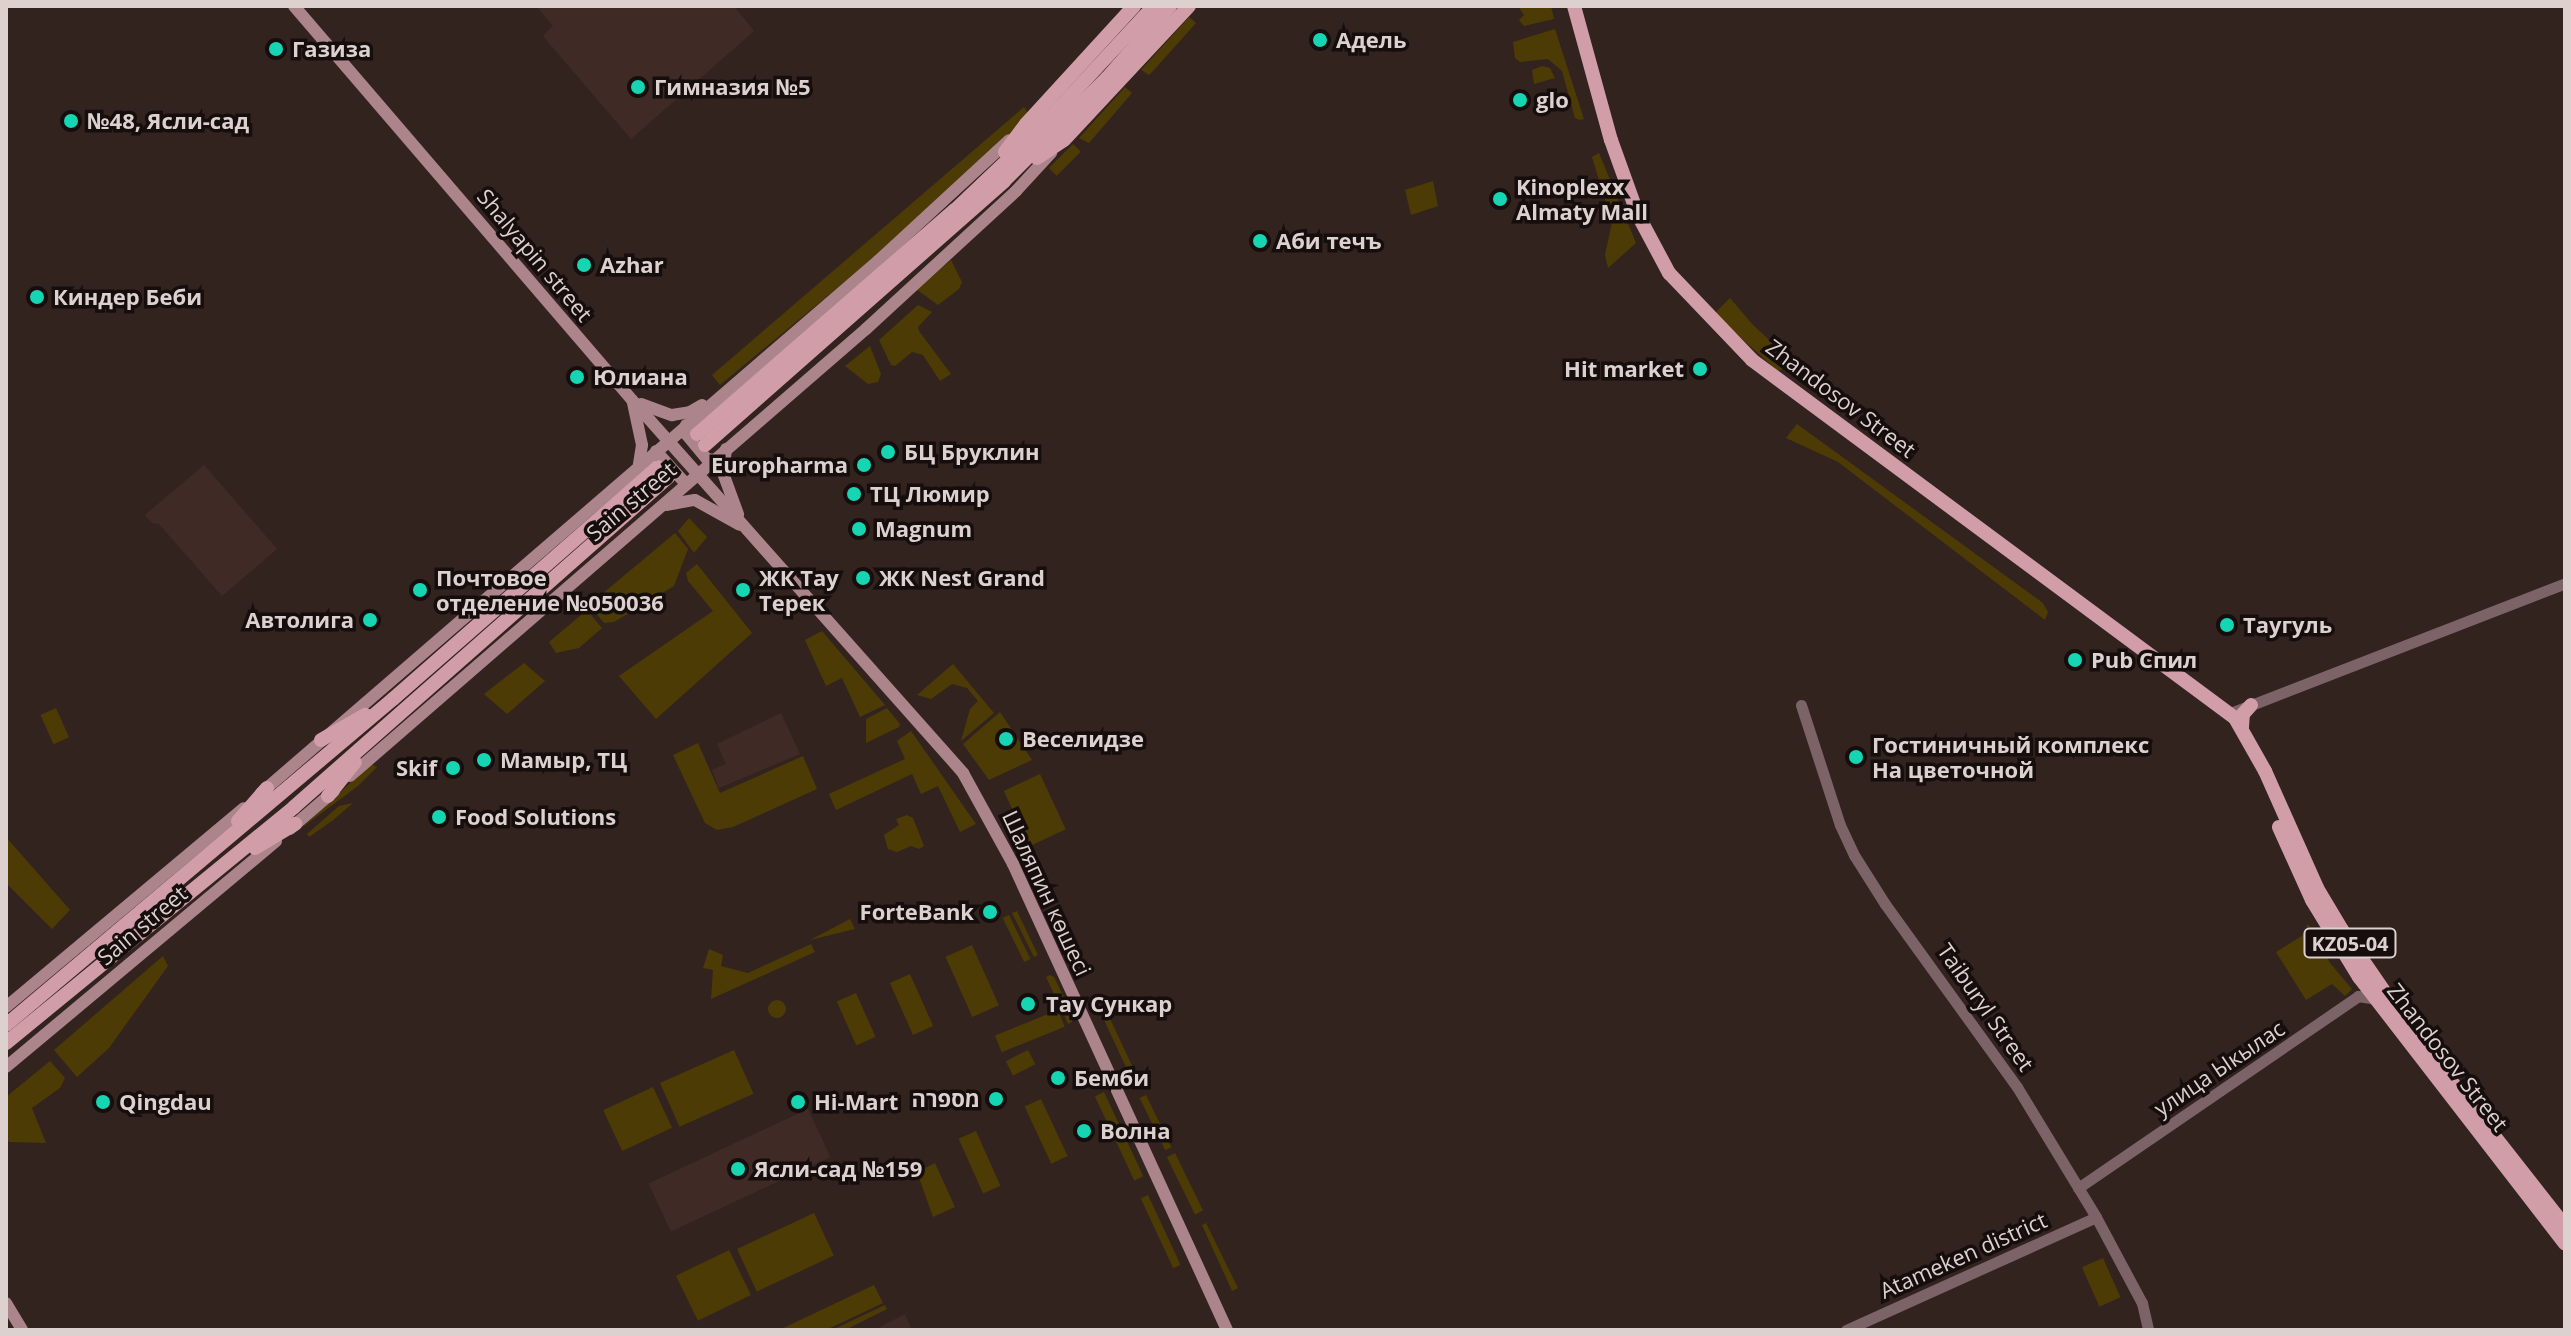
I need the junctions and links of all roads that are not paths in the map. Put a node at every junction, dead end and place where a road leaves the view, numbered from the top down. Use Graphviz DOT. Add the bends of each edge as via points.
graph roads {
  1 [pos="1134,6"];
  2 [pos="1189,6"];
  3 [pos="1574,6"];
  4 [pos="295,7"];
  5 [pos="1159,8"];
  6 [pos="1117,26"];
  7 [pos="1132,67"];
  8 [pos="1026,124"];
  9 [pos="1064,140"];
  10 [pos="987,178"];
  11 [pos="1004,181"];
  12 [pos="722,393"];
  13 [pos="632,400"];
  14 [pos="696,435"];
  15 [pos="669,441"];
  16 [pos="726,449"];
  17 [pos="656,451"];
  18 [pos="714,460"];
  19 [pos="639,465"];
  20 [pos="698,474"];
  21 [pos="686,484"];
  22 [pos="652,511"];
  23 [pos="745,528"];
  24 [pos="2565,583"];
  25 [pos="393,699"];
  26 [pos="1801,705"];
  27 [pos="2251,705"];
  28 [pos="2228,714"];
  29 [pos="2242,727"];
  30 [pos="380,730"];
  31 [pos="321,740"];
  32 [pos="267,788"];
  33 [pos="328,796"];
  34 [pos="295,824"];
  35 [pos="206,858"];
  36 [pos="214,873"];
  37 [pos="2380,997"];
  38 [pos="6,1007"];
  39 [pos="6,1025"];
  40 [pos="6,1043"];
  41 [pos="6,1067"];
  42 [pos="2078,1188"];
  43 [pos="2096,1217"];
  44 [pos="2565,1226"];
  45 [pos="2565,1244"];
  46 [pos="6,1303"];
  47 [pos="22,1330"];
  48 [pos="1227,1330"];
  49 [pos="1846,1330"];
  50 [pos="2148,1330"];
  1 -- 6 [label="main road, Sain street"];
  2 -- 7 [label="main road, Sain street"];
  3 -- 28 [label="main road, Zhandosov Street / KZ05-04" via="1605,125 1638,215 1669,273 1694,301 1764,369"];
  4 -- 13 [label="main road, Shalyapin street"];
  5 -- 6 [label="main road"];
  5 -- 7 [label="main road"];
  5 -- 10 [label="main road, Sain street"];
  5 -- 11 [label="main road, Sain street" via="1107,78"];
  6 -- 8 [label="main road, Sain street"];
  7 -- 9 [label="main road, Sain street"];
  8 -- 10 [label="main road"];
  8 -- 12 [label="main road, Sain street" via="878,261"];
  9 -- 11 [label="main road"];
  9 -- 16 [label="main road, Sain street" via="866,329"];
  10 -- 14 [label="main road, Sain street"];
  11 -- 14 [label="main road, Sain street" via="816,351"];
  12 -- 13 [label="main road" via="682,414 665,414"];
  12 -- 14 [label="main road, Sain street"];
  13 -- 15 [label="main road, Shalyapin street"];
  13 -- 19 [label="main road" via="642,445"];
  14 -- 15 [label="main road, Sain street"];
  14 -- 18 [label="main road" via="686,434 707,459"];
  15 -- 17 [label="main road, Sain street"];
  15 -- 20 [label="main road, Shalyapin street"];
  16 -- 18 [label="main road, Sain street"];
  16 -- 23 [label="main road" via="724,482"];
  17 -- 19 [label="main road, Sain street"];
  17 -- 21 [label="main road"];
  18 -- 20 [label="main road, Sain street"];
  19 -- 31 [label="main road, Sain street"];
  20 -- 21 [label="main road, Sain street"];
  20 -- 23 [label="main road, Shalyapin street"];
  21 -- 22 [label="main road, Sain street"];
  22 -- 23 [label="main road" via="695,500"];
  22 -- 33 [label="main road, Sain street"];
  23 -- 48 [label="main road, Шаляпин көшесі" via="947,751 976,791"];
  24 -- 27 [label="street"];
  25 -- 30 [label="main road, Sain street" via="663,472"];
  25 -- 31 [label="main road"];
  25 -- 35 [label="main road, Sain street"];
  26 -- 42 [label="street, Taiburyl Street" via="1840,825 1868,879 2017,1087"];
  27 -- 28 [label="street"];
  27 -- 29 [label="main road"];
  28 -- 29 [label="main road, Zhandosov Street / KZ05-04"];
  28 -- 37 [label="main road, Zhandosov Street / KZ05-04" via="2312,900"];
  29 -- 37 [label="main road, Zhandosov Street / KZ05-04" via="2317,888"];
  30 -- 33 [label="main road"];
  30 -- 36 [label="main road, Sain street"];
  31 -- 32 [label="main road, Sain street"];
  32 -- 35 [label="main road"];
  32 -- 38 [label="main road, Sain street"];
  33 -- 34 [label="main road, Sain street"];
  34 -- 36 [label="main road"];
  34 -- 41 [label="main road, Sain street"];
  35 -- 39 [label="main road, Sain street"];
  36 -- 40 [label="main road, Sain street"];
  37 -- 42 [label="street, улица Ыкылас" via="2358,996"];
  37 -- 44 [label="main road, Zhandosov Street / KZ05-04"];
  37 -- 45 [label="main road, Zhandosov Street / KZ05-04"];
  42 -- 43 [label="street, Taiburyl Street"];
  43 -- 49 [label="street, Atameken district"];
  43 -- 50 [label="street, Taiburyl Street" via="2142,1303"];
  46 -- 47 [label="main road"];
}
